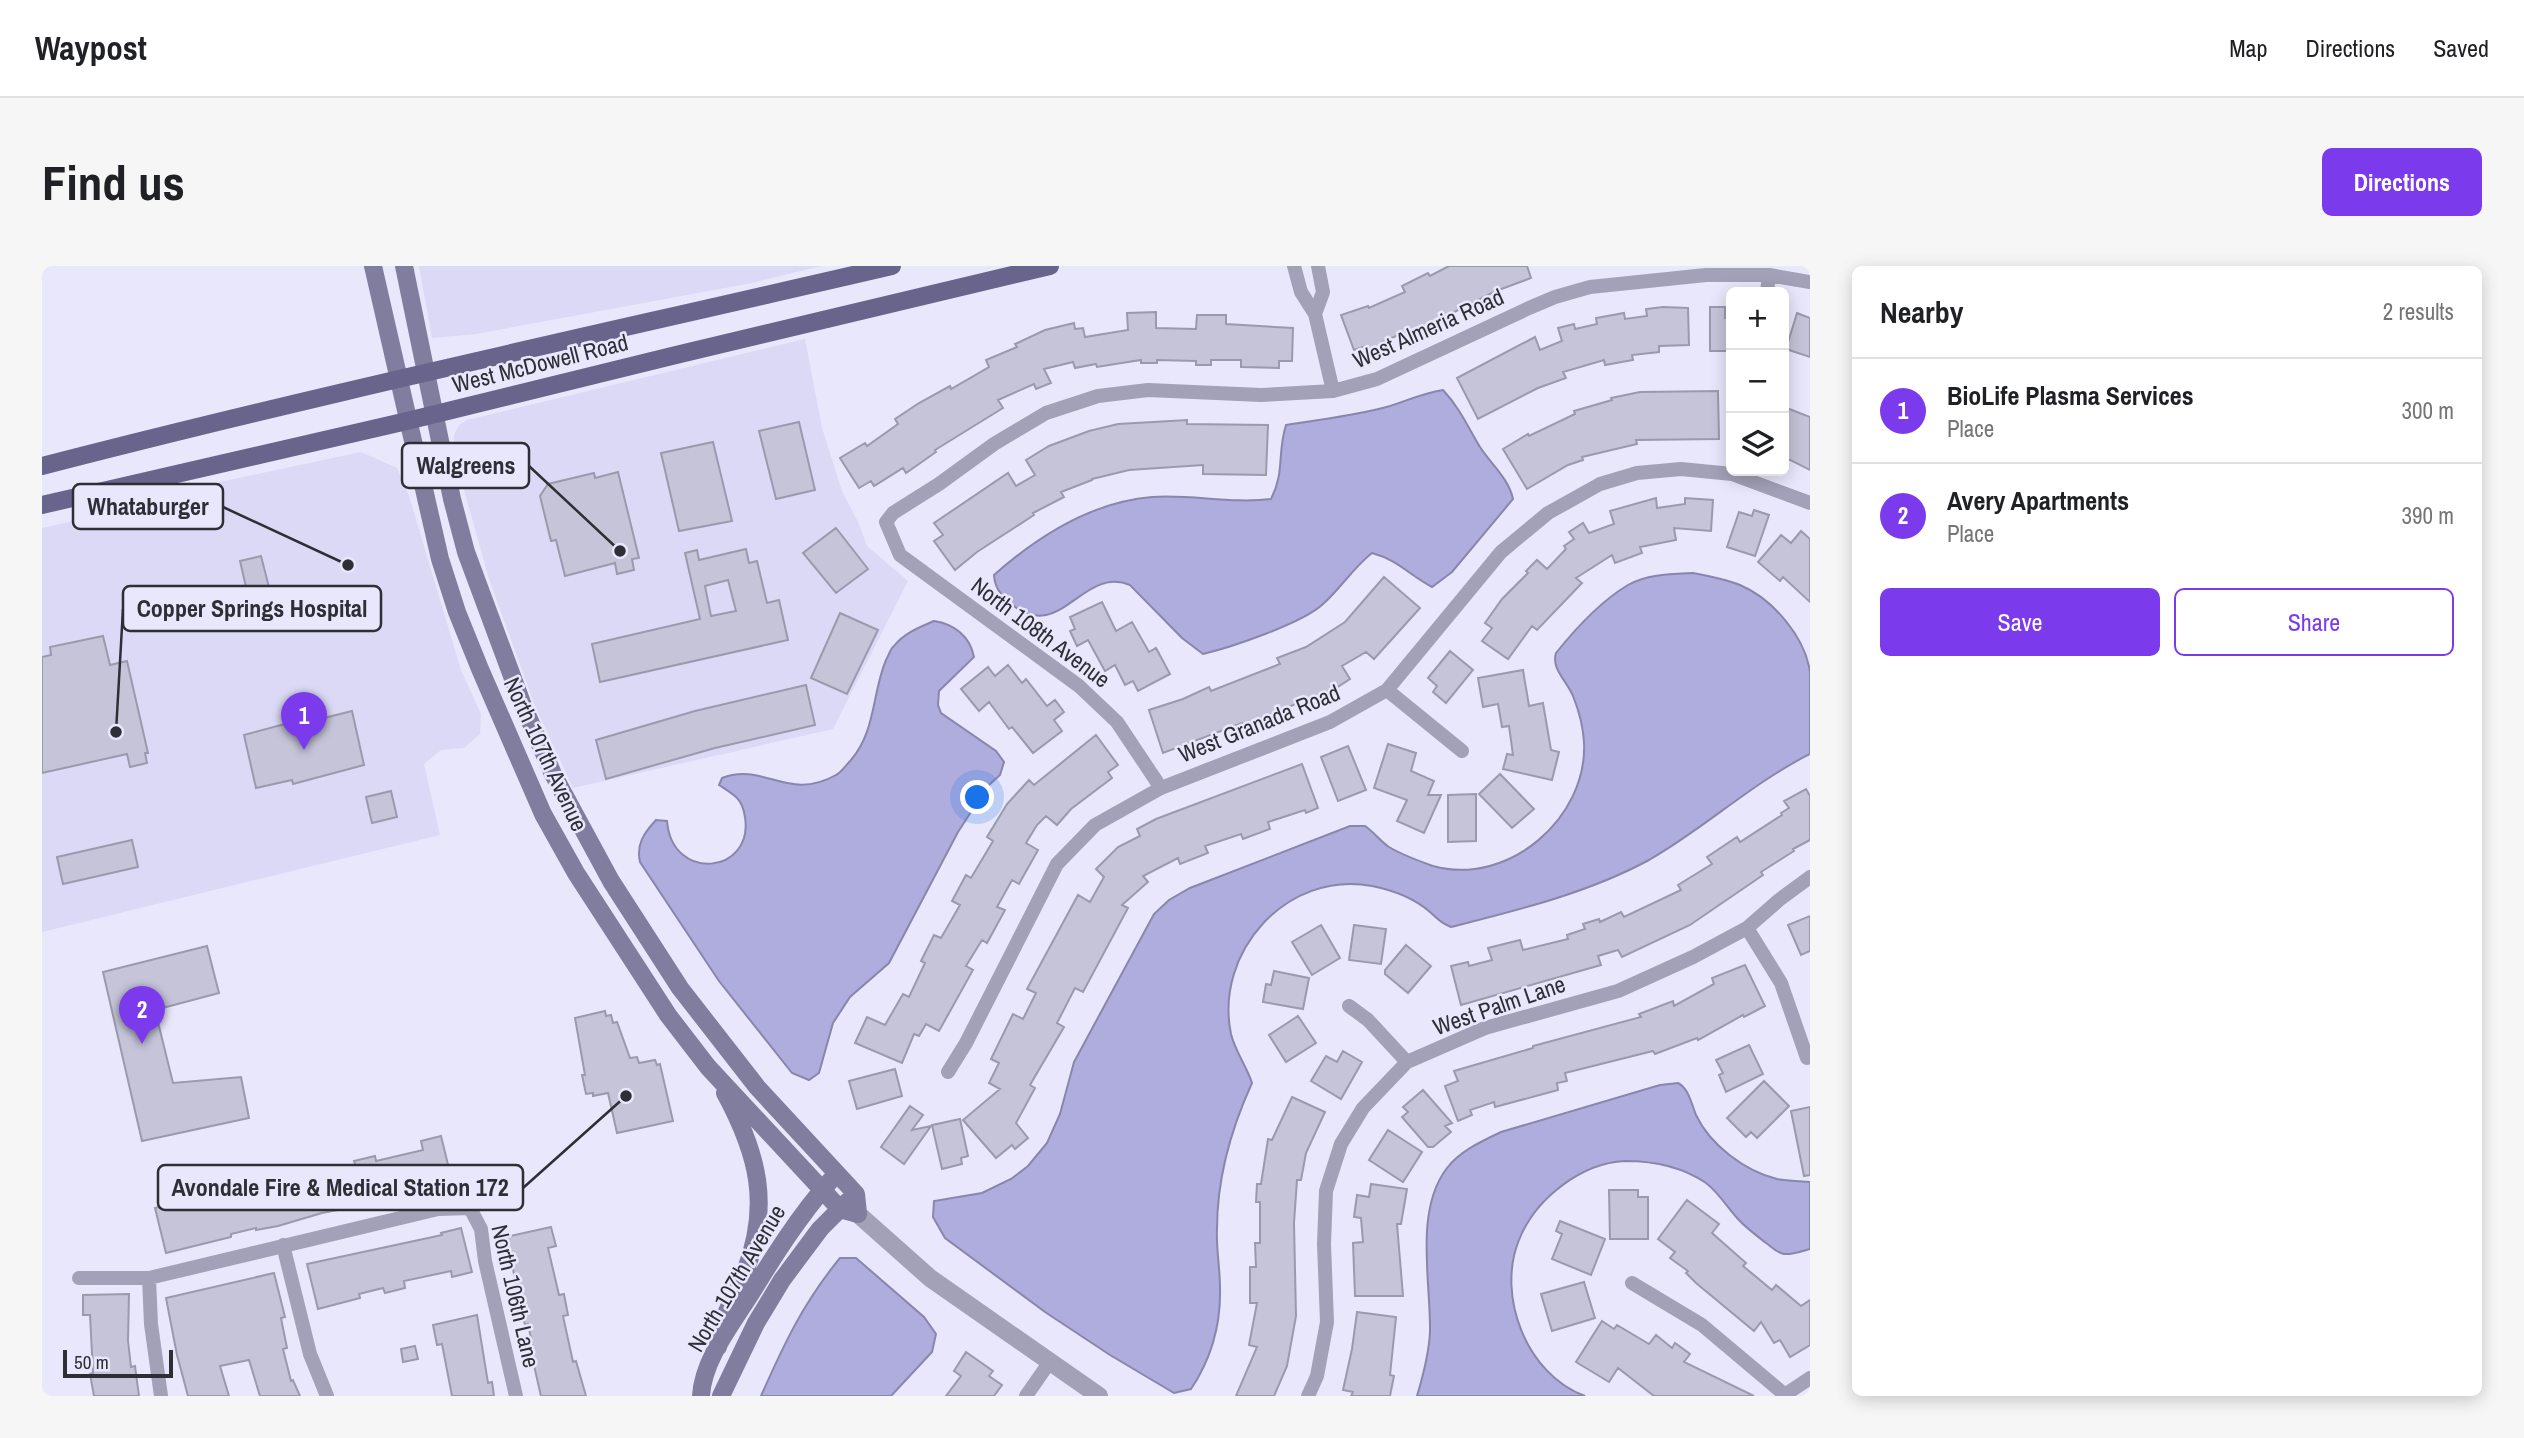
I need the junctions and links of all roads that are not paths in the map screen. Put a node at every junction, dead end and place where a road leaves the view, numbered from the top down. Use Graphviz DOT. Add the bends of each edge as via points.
graph roads {
  1 [pos="373,266"];
  2 [pos="404,266"];
  3 [pos="892,266"];
  4 [pos="1050,266"];
  5 [pos="1294,266"];
  6 [pos="1318,266"];
  7 [pos="1769,275"];
  8 [pos="1810,282"];
  9 [pos="1768,287"];
  10 [pos="1315,314"];
  11 [pos="427,371"];
  12 [pos="398,378"];
  13 [pos="1333,391"];
  14 [pos="436,414"];
  15 [pos="407,421"];
  16 [pos="42,466"];
  17 [pos="1726,472"];
  18 [pos="1742,476"];
  19 [pos="1810,503"];
  20 [pos="42,505"];
  21 [pos="887,522"];
  22 [pos="1387,690"];
  23 [pos="1462,751"];
  24 [pos="1161,788"];
  25 [pos="1810,877"];
  26 [pos="1747,929"];
  27 [pos="687,998"];
  28 [pos="1349,1006"];
  29 [pos="666,1013"];
  30 [pos="1807,1058"];
  31 [pos="1407,1062"];
  32 [pos="708,1066"];
  33 [pos="948,1072"];
  34 [pos="846,1183"];
  35 [pos="831,1199"];
  36 [pos="858,1214"];
  37 [pos="283,1245"];
  38 [pos="79,1278"];
  39 [pos="149,1278"];
  40 [pos="1632,1283"];
  41 [pos="718,1347"];
  42 [pos="1049,1363"];
  43 [pos="1810,1378"];
  44 [pos="1783,1395"];
  45 [pos="161,1396"];
  46 [pos="327,1396"];
  47 [pos="516,1396"];
  48 [pos="701,1396"];
  49 [pos="721,1396"];
  50 [pos="1026,1396"];
  51 [pos="1099,1396"];
  52 [pos="1308,1396"];
  1 -- 12 [label="main road, North 107th Avenue"];
  2 -- 11 [label="main road, North 107th Avenue"];
  3 -- 11 [label="main road, West McDowell Road"];
  4 -- 14 [label="main road, West McDowell Road"];
  5 -- 10 [label="street" via="1301,292"];
  6 -- 10 [label="street" via="1322,292"];
  7 -- 8 [label="street, West Almeria Road"];
  7 -- 9 [label="street"];
  7 -- 13 [label="street, West Almeria Road" via="1706,275 1590,287 1529,308 1377,379"];
  10 -- 13 [label="street"];
  11 -- 12 [label="main road, West McDowell Road"];
  11 -- 14 [label="main road, North 107th Avenue"];
  12 -- 15 [label="main road, North 107th Avenue"];
  12 -- 16 [label="main road, West McDowell Road"];
  13 -- 21 [label="street, West Almeria Road" via="1261,395 1148,390 1098,396 1046,413 994,444 893,513"];
  14 -- 15 [label="main road, West McDowell Road"];
  14 -- 27 [label="main road, North 107th Avenue" via="466,552 553,774 646,938"];
  15 -- 20 [label="main road, West McDowell Road"];
  15 -- 29 [label="main road, North 107th Avenue" via="457,612 509,737 543,814 576,873"];
  17 -- 22 [label="street, West Granada Road" via="1637,473 1600,484 1548,513 1501,552"];
  18 -- 19 [label="street, West Granada Road"];
  21 -- 24 [label="street, North 108th Avenue" via="900,555 1079,686 1118,722"];
  22 -- 23 [label="street"];
  22 -- 24 [label="street, West Granada Road" via="1330,722"];
  24 -- 33 [label="street, West Granada Road" via="1095,825 1057,864"];
  25 -- 26 [label="street, West Palm Lane"];
  26 -- 30 [label="street" via="1781,983"];
  26 -- 31 [label="street, West Palm Lane" via="1618,991 1485,1028"];
  27 -- 29 [label="main road"];
  27 -- 34 [label="main road, North 107th Avenue" via="757,1087"];
  28 -- 31 [label="street"];
  29 -- 32 [label="main road, North 107th Avenue"];
  31 -- 52 [label="street, West Palm Lane" via="1363,1108 1341,1144 1326,1191 1327,1322 1317,1376"];
  32 -- 35 [label="main road, North 107th Avenue"];
  32 -- 41 [label="main road" via="748,1139 759,1208 752,1252 723,1318"];
  34 -- 35 [label="main road, North 107th Avenue"];
  34 -- 35 [label="main road, North 107th Avenue"];
  34 -- 36 [label="main road"];
  35 -- 36 [label="main road"];
  35 -- 41 [label="main road, North 107th Avenue" via="768,1265"];
  35 -- 49 [label="main road, North 107th Avenue" via="820,1229 766,1305"];
  36 -- 42 [label="street" via="930,1278"];
  37 -- 39 [label="street"];
  37 -- 46 [label="street" via="310,1354"];
  37 -- 47 [label="street, North 106th Lane" via="438,1209 470,1208 481,1229"];
  38 -- 39 [label="street"];
  39 -- 45 [label="street"];
  40 -- 44 [label="street" via="1702,1325"];
  41 -- 48 [label="main road, North 107th Avenue"];
  42 -- 50 [label="street"];
  42 -- 51 [label="street"];
  43 -- 44 [label="street"];
}
